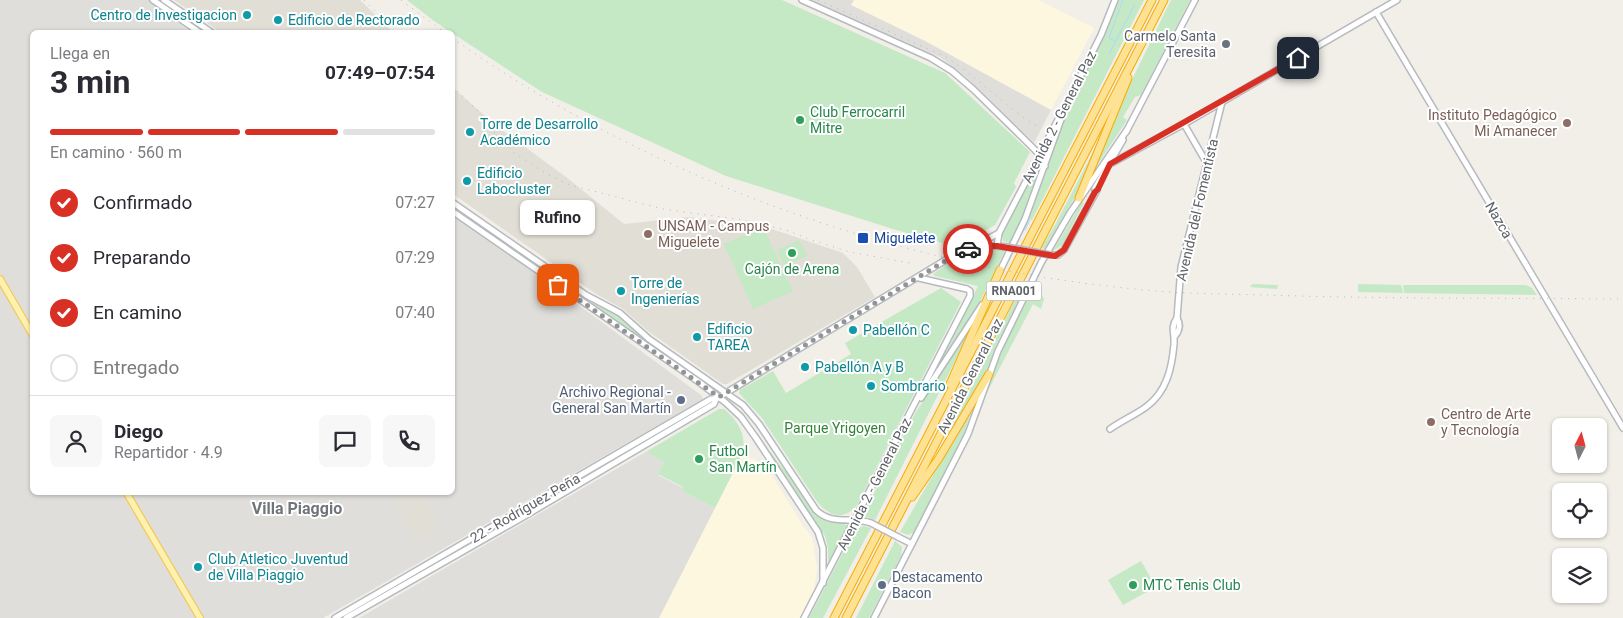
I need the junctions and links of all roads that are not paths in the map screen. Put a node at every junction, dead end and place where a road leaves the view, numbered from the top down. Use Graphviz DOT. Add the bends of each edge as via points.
graph roads {
  1 [pos="153,0"];
  2 [pos="164,0"];
  3 [pos="802,0"];
  4 [pos="1115,0"];
  5 [pos="1152,0"];
  6 [pos="1164,0"];
  7 [pos="1195,0"];
  8 [pos="1398,0"];
  9 [pos="1376,12"];
  10 [pos="195,30"];
  11 [pos="208,30"];
  12 [pos="1135,56"];
  13 [pos="1222,102"];
  14 [pos="1067,103"];
  15 [pos="1184,124"];
  16 [pos="1127,130"];
  17 [pos="1024,138"];
  18 [pos="1045,144"];
  19 [pos="1039,155"];
  20 [pos="1206,163"];
  21 [pos="1110,164"];
  22 [pos="1045,166"];
  23 [pos="1079,198"];
  24 [pos="455,204"];
  25 [pos="455,213"];
  26 [pos="999,233"];
  27 [pos="997,246"];
  28 [pos="971,248"];
  29 [pos="1050,255"];
  30 [pos="1000,270"];
  31 [pos="919,278"];
  32 [pos="0,279"];
  33 [pos="30,331"];
  34 [pos="989,374"];
  35 [pos="726,392"];
  36 [pos="717,398"];
  37 [pos="913,408"];
  38 [pos="937,418"];
  39 [pos="1623,428"];
  40 [pos="1110,429"];
  41 [pos="128,495"];
  42 [pos="856,519"];
  43 [pos="893,527"];
  44 [pos="912,544"];
  45 [pos="824,583"];
  46 [pos="200,618"];
  47 [pos="335,618"];
  48 [pos="346,618"];
  49 [pos="804,618"];
  50 [pos="834,618"];
  51 [pos="846,618"];
  52 [pos="874,618"];
  1 -- 10 [label="street"];
  2 -- 11 [label="street"];
  3 -- 17 [label="street" via="942,64 963,79"];
  4 -- 14 [label="street, Avenida 2 - General Paz"];
  5 -- 38 [label="highway, Avenida General Paz / RNA001"];
  6 -- 12 [label="highway, Avenida General Paz / RNA001"];
  7 -- 16 [label="street, Avenida General Paz"];
  8 -- 9 [label="street"];
  9 -- 13 [label="street"];
  9 -- 39 [label="street, Nazca"];
  12 -- 23 [label="highway" via="1122,96"];
  12 -- 43 [label="highway, Avenida General Paz / RNA001"];
  13 -- 15 [label="street"];
  13 -- 20 [label="street, Avenida del Fomentista"];
  14 -- 18 [label="street, Avenida 2 - General Paz"];
  14 -- 22 [label="street, Avenida General Paz"];
  15 -- 20 [label="street"];
  15 -- 21 [label="street"];
  16 -- 21 [label="street, Avenida General Paz"];
  16 -- 23 [label="street, Avenida General Paz"];
  17 -- 18 [label="street" via="1036,146"];
  17 -- 19 [label="street"];
  18 -- 19 [label="street, Avenida 2 - General Paz"];
  19 -- 22 [label="street"];
  19 -- 26 [label="street, Avenida 2 - General Paz"];
  20 -- 40 [label="street, Avenida del Fomentista" via="1181,267 1177,318 1180,323 1167,380 1151,402"];
  21 -- 29 [label="street, Avenida General Paz" via="1064,250 1058,255"];
  22 -- 30 [label="street, Avenida General Paz" via="1025,219"];
  23 -- 34 [label="street, Avenida General Paz" via="1041,263"];
  24 -- 35 [label="street" via="586,295 620,313 649,339"];
  25 -- 36 [label="street"];
  26 -- 27 [label="street, Avenida 2 - General Paz"];
  26 -- 28 [label="street"];
  27 -- 28 [label="street, 22 - Rodríguez Peña"];
  27 -- 29 [label="street, 22 - Rodríguez Peña, bridge"];
  28 -- 31 [label="street, 22 - Rodríguez Peña"];
  30 -- 37 [label="street, Avenida General Paz" via="966,331"];
  30 -- 38 [label="highway"];
  31 -- 35 [label="street, 22 - Rodríguez Peña"];
  31 -- 37 [label="street, Avenida 2 - General Paz" via="967,289 970,296"];
  32 -- 33 [label="main road"];
  34 -- 43 [label="highway"];
  34 -- 44 [label="street, Avenida General Paz" via="968,434"];
  35 -- 36 [label="street, 22 - Rodríguez Peña"];
  35 -- 42 [label="street" via="756,419 821,515 833,520"];
  36 -- 45 [label="street" via="737,413 756,438 818,532 824,548"];
  36 -- 47 [label="street, 22 - Rodríguez Peña"];
  36 -- 48 [label="street, 22 - Rodríguez Peña" via="716,403 706,409"];
  37 -- 42 [label="street, Avenida 2 - General Paz"];
  38 -- 50 [label="highway, Avenida General Paz / RNA001"];
  41 -- 46 [label="main road"];
  42 -- 44 [label="street, bridge"];
  42 -- 45 [label="street, Avenida 2 - General Paz"];
  43 -- 51 [label="highway, Avenida General Paz / RNA001"];
  44 -- 52 [label="street, Avenida General Paz"];
  45 -- 49 [label="street, Avenida 2 - General Paz"];
}
